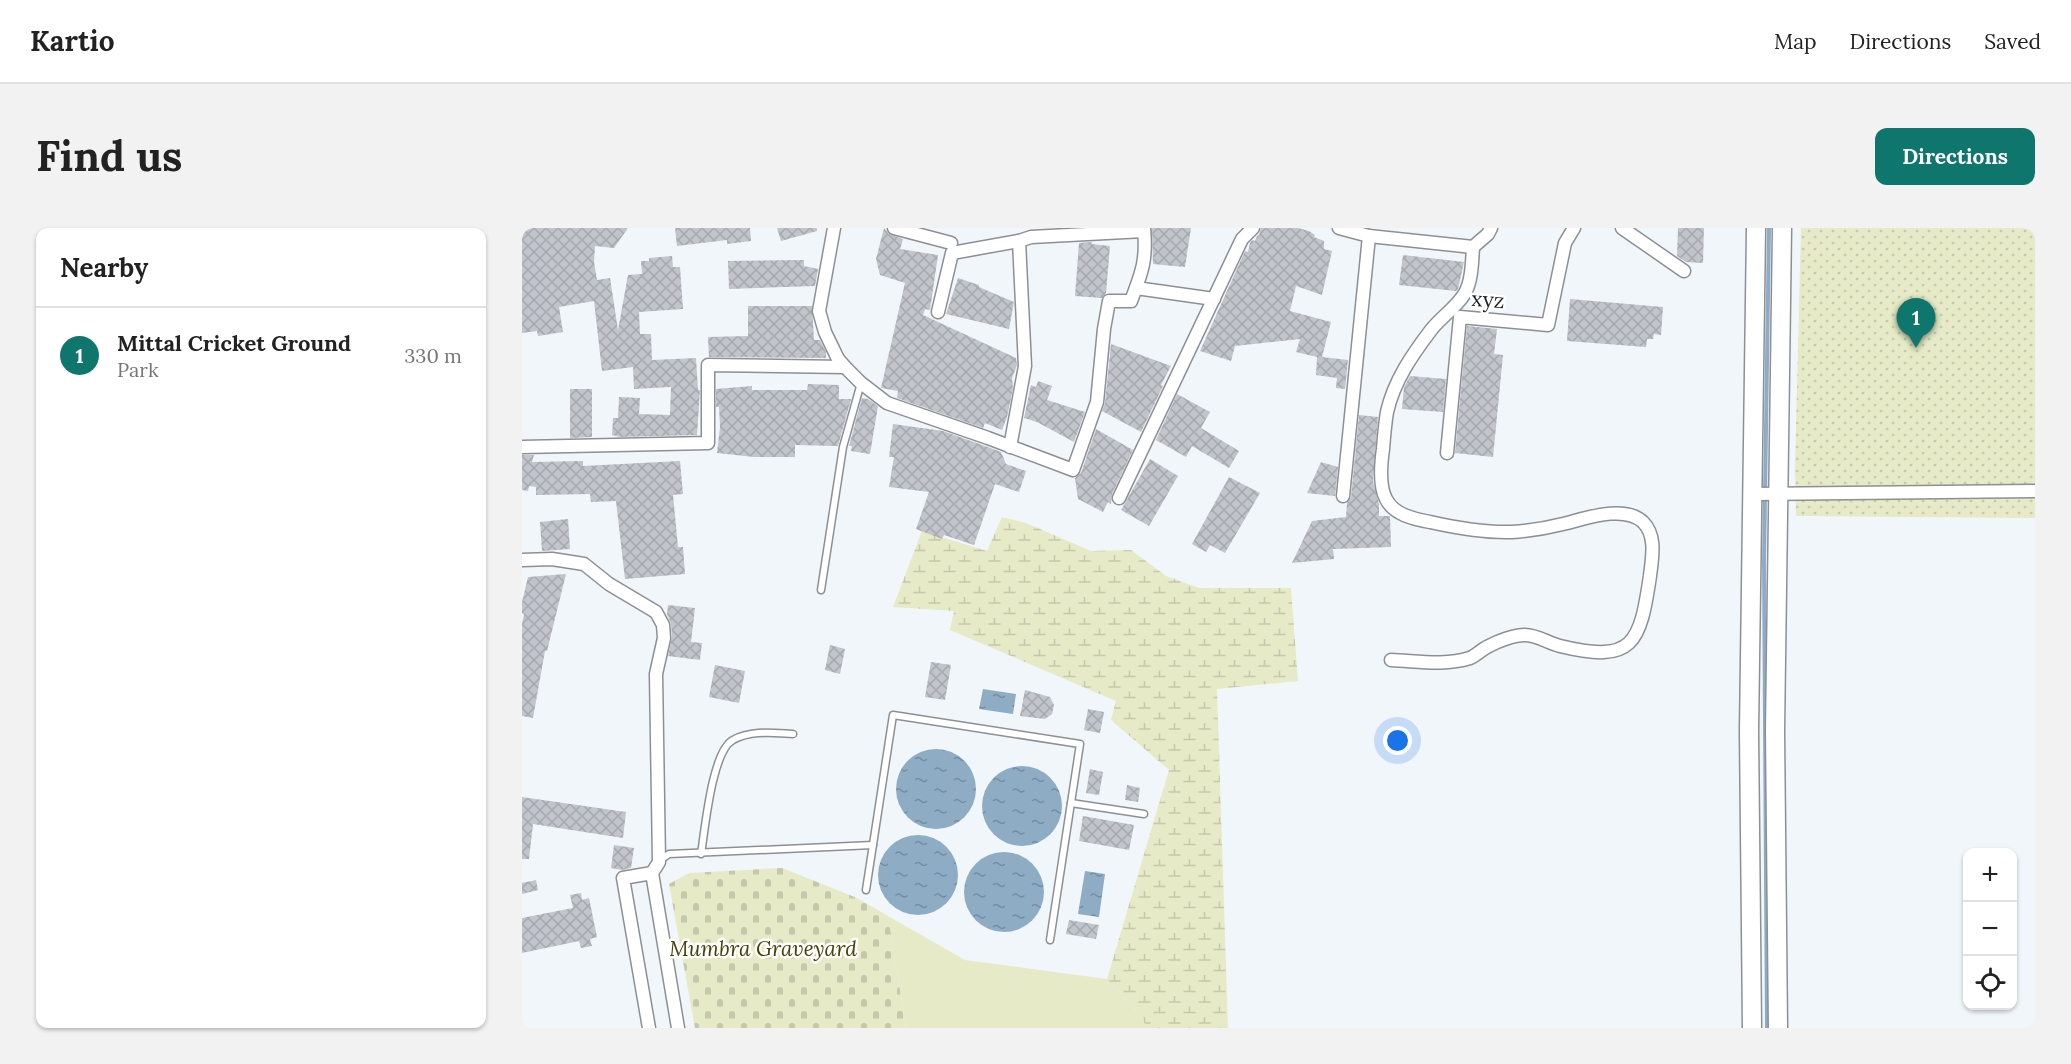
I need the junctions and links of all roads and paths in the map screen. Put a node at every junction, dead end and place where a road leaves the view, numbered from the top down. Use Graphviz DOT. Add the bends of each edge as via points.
graph roads {
  1 [pos="834,228"];
  2 [pos="894,228"];
  3 [pos="1252,228"];
  4 [pos="1339,228"];
  5 [pos="1491,228"];
  6 [pos="1574,228"];
  7 [pos="1622,228"];
  8 [pos="1756,228"];
  9 [pos="1782,228"];
  10 [pos="1144,230"];
  11 [pos="1369,236"];
  12 [pos="1019,241"];
  13 [pos="951,243"];
  14 [pos="1473,247"];
  15 [pos="1684,271"];
  16 [pos="1137,288"];
  17 [pos="1214,299"];
  18 [pos="938,312"];
  19 [pos="845,367"];
  20 [pos="861,383"];
  21 [pos="522,447"];
  22 [pos="1010,447"];
  23 [pos="1447,453"];
  24 [pos="2035,491"];
  25 [pos="1765,494"];
  26 [pos="1343,496"];
  27 [pos="1119,498"];
  28 [pos="522,560"];
  29 [pos="821,590"];
  30 [pos="1391,660"];
  31 [pos="793,734"];
  32 [pos="1071,802"];
  33 [pos="1144,814"];
  34 [pos="873,845"];
  35 [pos="701,854"];
  36 [pos="659,862"];
  37 [pos="652,873"];
  38 [pos="866,890"];
  39 [pos="1050,940"];
  40 [pos="649,1028"];
  41 [pos="678,1028"];
  42 [pos="1752,1028"];
  43 [pos="1778,1028"];
  1 -- 19 [label="street" via="819,311 825,332"];
  2 -- 13 [label="street"];
  3 -- 17 [label="street" via="1242,239"];
  4 -- 11 [label="street"];
  5 -- 14 [label="street"];
  6 -- 23 [label="street, xyz" via="1564,243 1548,325 1460,316"];
  7 -- 15 [label="street"];
  8 -- 25 [label="street"];
  9 -- 25 [label="street"];
  10 -- 12 [label="street"];
  10 -- 16 [label="street" via="1145,257"];
  11 -- 14 [label="street"];
  11 -- 26 [label="street"];
  12 -- 18 [label="street" via="952,253"];
  12 -- 22 [label="street" via="1025,366"];
  14 -- 30 [label="street" via="1467,290 1432,329 1405,368 1389,405 1382,460 1382,490 1386,499 1401,514 1486,532 1562,525 1594,515 1636,517 1651,537 1653,554 1646,606 1630,644 1615,652 1580,650 1524,635 1450,663"];
  16 -- 17 [label="street"];
  16 -- 22 [label="street" via="1131,301 1109,301 1097,402 1072,470"];
  17 -- 27 [label="street"];
  19 -- 20 [label="street"];
  19 -- 21 [label="street" via="708,365 708,443"];
  20 -- 22 [label="street" via="887,404"];
  20 -- 29 [label="lane" via="843,447"];
  24 -- 25 [label="street"];
  25 -- 42 [label="street" via="1749,730"];
  25 -- 43 [label="street" via="1775,730"];
  28 -- 36 [label="street" via="584,564 656,612 663,625 656,674"];
  31 -- 35 [label="lane" via="756,733 732,740 724,748 716,765"];
  32 -- 33 [label="lane"];
  32 -- 34 [label="lane" via="1080,744 892,715"];
  32 -- 39 [label="lane"];
  34 -- 35 [label="lane"];
  34 -- 38 [label="lane"];
  35 -- 36 [label="lane" via="669,854"];
  36 -- 37 [label="street"];
  37 -- 40 [label="street" via="623,878"];
  37 -- 41 [label="street"];
}
